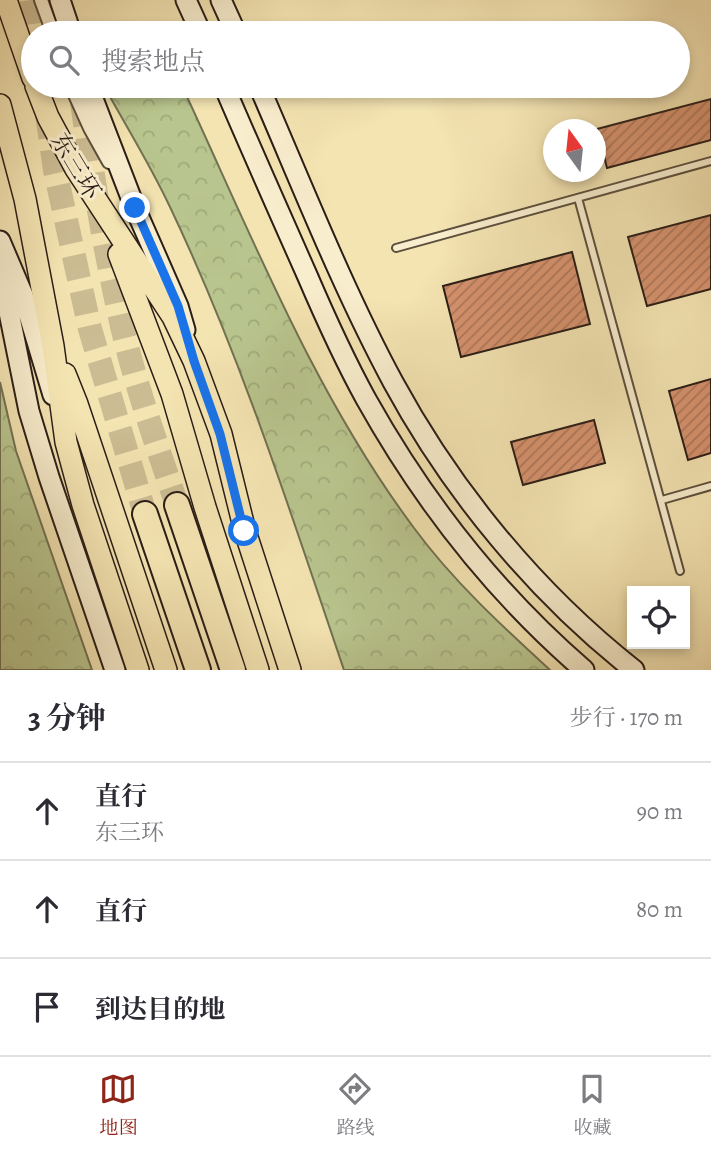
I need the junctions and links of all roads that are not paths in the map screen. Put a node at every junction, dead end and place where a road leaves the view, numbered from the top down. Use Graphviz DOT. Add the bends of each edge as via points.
graph roads {
  1 [pos="6,0"];
  2 [pos="41,0"];
  3 [pos="60,0"];
  4 [pos="186,0"];
  5 [pos="221,0"];
  6 [pos="48,21"];
  7 [pos="67,21"];
  8 [pos="196,21"];
  9 [pos="231,21"];
  10 [pos="21,43"];
  11 [pos="41,98"];
  12 [pos="76,98"];
  13 [pos="93,98"];
  14 [pos="228,98"];
  15 [pos="264,98"];
  16 [pos="0,105"];
  17 [pos="711,162"];
  18 [pos="76,169"];
  19 [pos="578,198"];
  20 [pos="135,208"];
  21 [pos="0,241"];
  22 [pos="396,248"];
  23 [pos="0,268"];
  24 [pos="53,346"];
  25 [pos="194,361"];
  26 [pos="66,442"];
  27 [pos="711,486"];
  28 [pos="662,500"];
  29 [pos="177,505"];
  30 [pos="145,514"];
  31 [pos="680,571"];
  32 [pos="115,670"];
  33 [pos="138,670"];
  34 [pos="166,670"];
  35 [pos="198,670"];
  36 [pos="233,670"];
  37 [pos="258,670"];
  38 [pos="289,670"];
  39 [pos="584,670"];
  40 [pos="634,670"];
  1 -- 10 [label="main road"];
  2 -- 6 [label="street"];
  3 -- 7 [label="street"];
  4 -- 8 [label="street"];
  5 -- 9 [label="street"];
  11 -- 18 [label="main road, 东三环"];
  12 -- 20 [label="street"];
  13 -- 20 [label="street"];
  14 -- 39 [label="street" via="335,337 388,437 438,511 498,585"];
  15 -- 40 [label="street" via="364,324 440,459 522,564"];
  16 -- 24 [label="main road, 东三环" via="25,199"];
  17 -- 19 [label="lane"];
  18 -- 25 [label="main road, 东三环" via="173,317"];
  18 -- 37 [label="main road" via="124,264 153,340"];
  19 -- 22 [label="lane"];
  19 -- 28 [label="lane"];
  20 -- 25 [label="street" via="178,306"];
  21 -- 26 [label="street" via="23,295"];
  23 -- 32 [label="street" via="29,411"];
  24 -- 26 [label="main road, 东三环"];
  24 -- 34 [label="main road" via="77,404"];
  25 -- 38 [label="main road, 东三环"];
  26 -- 33 [label="main road, 东三环"];
  27 -- 28 [label="lane"];
  28 -- 31 [label="lane"];
  29 -- 36 [label="highway"];
  30 -- 35 [label="highway"];
}
